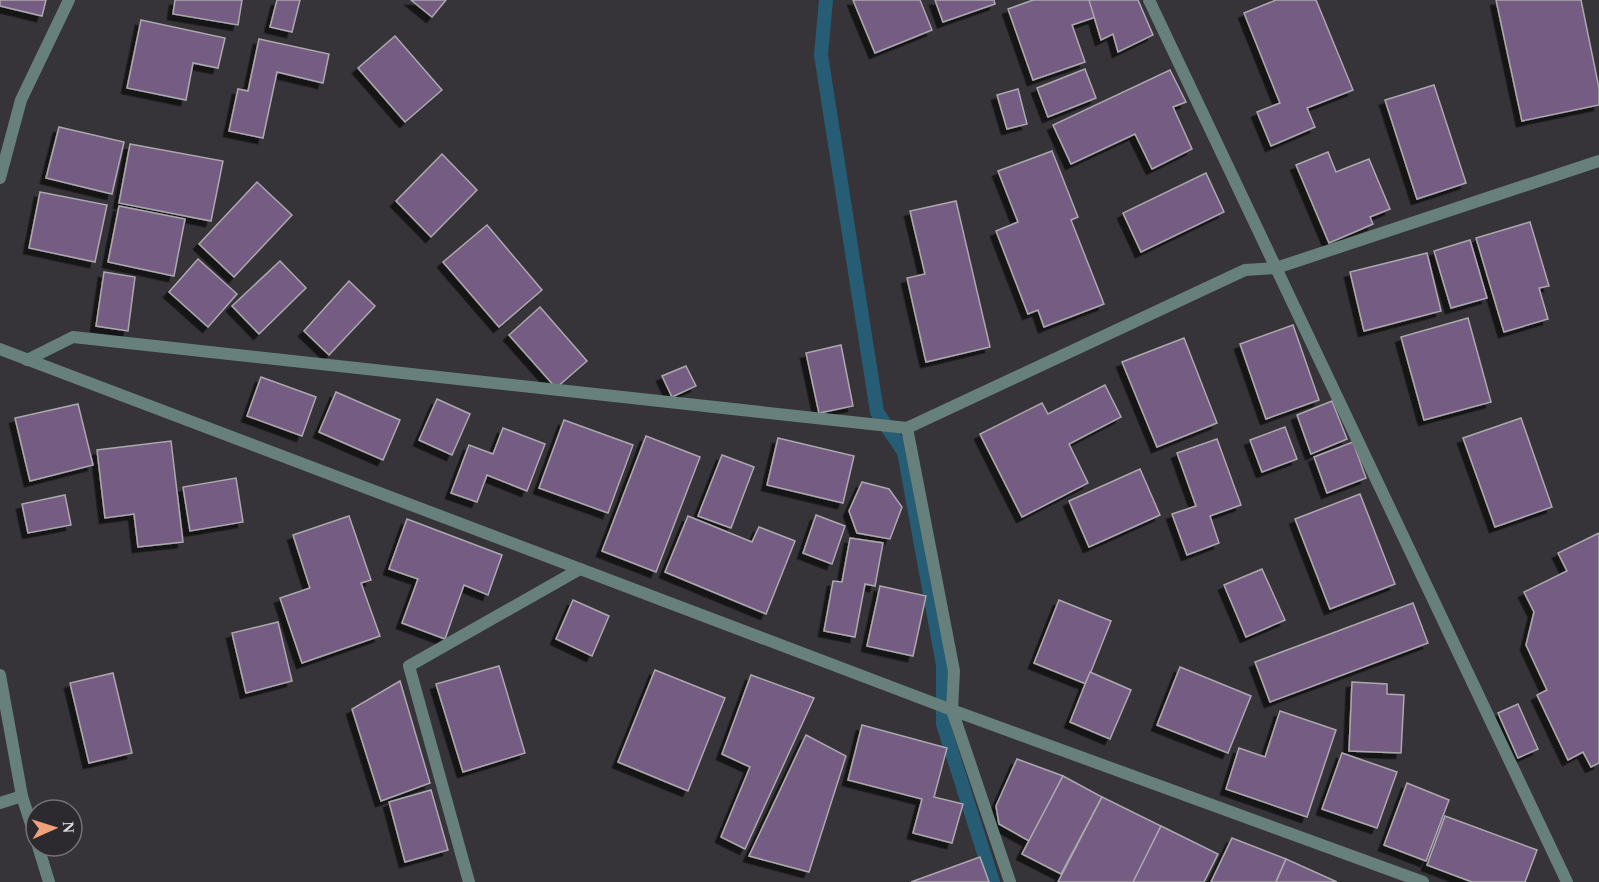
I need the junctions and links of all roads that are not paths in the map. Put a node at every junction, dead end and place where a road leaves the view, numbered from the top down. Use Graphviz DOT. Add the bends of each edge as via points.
graph roads {
  1 [pos="69,0"];
  2 [pos="1149,0"];
  3 [pos="1599,161"];
  4 [pos="0,178"];
  5 [pos="1276,268"];
  6 [pos="0,349"];
  7 [pos="27,360"];
  8 [pos="907,428"];
  9 [pos="580,569"];
  10 [pos="0,675"];
  11 [pos="952,710"];
  12 [pos="22,796"];
  13 [pos="24,802"];
  14 [pos="0,803"];
  15 [pos="42,858"];
  16 [pos="49,882"];
  17 [pos="469,882"];
  18 [pos="1010,882"];
  19 [pos="1423,882"];
  20 [pos="1567,882"];
  1 -- 4 [label="street" via="21,100"];
  2 -- 5 [label="street"];
  3 -- 5 [label="street"];
  5 -- 8 [label="street" via="1245,270"];
  5 -- 20 [label="street"];
  6 -- 7 [label="street"];
  7 -- 8 [label="street" via="74,337"];
  7 -- 9 [label="street"];
  8 -- 11 [label="street" via="954,671"];
  9 -- 11 [label="street"];
  9 -- 17 [label="street" via="409,666"];
  10 -- 12 [label="street"];
  11 -- 18 [label="street"];
  11 -- 19 [label="street"];
  12 -- 13 [label="street"];
  12 -- 14 [label="street"];
  15 -- 16 [label="street"];
}
